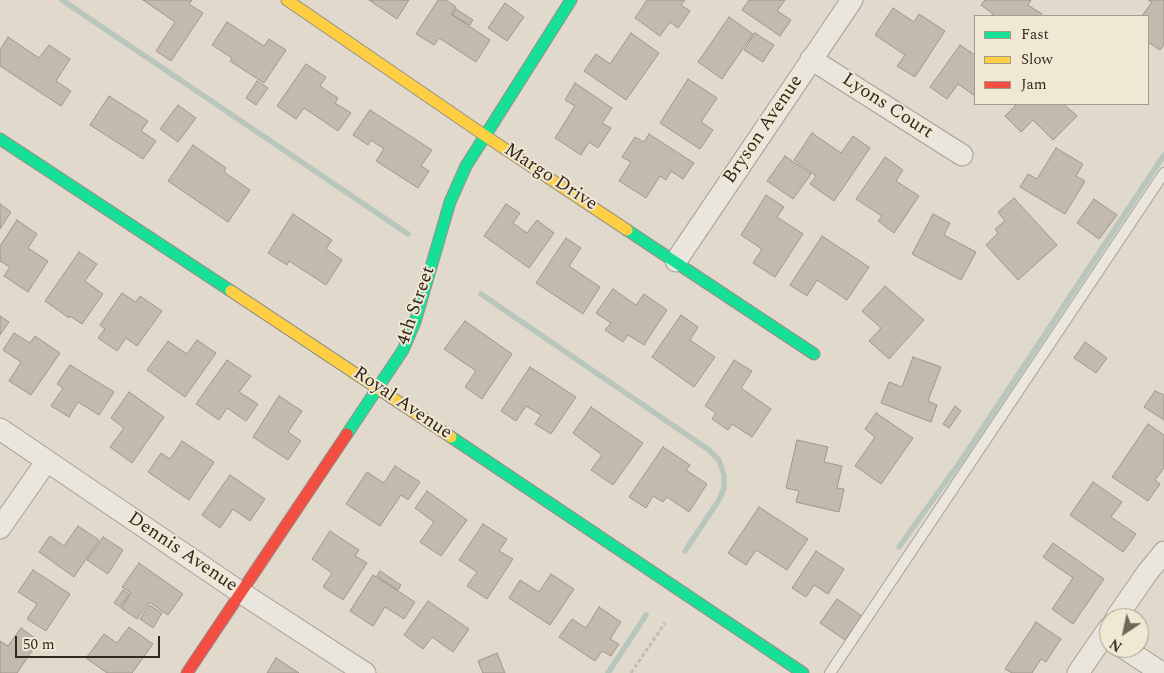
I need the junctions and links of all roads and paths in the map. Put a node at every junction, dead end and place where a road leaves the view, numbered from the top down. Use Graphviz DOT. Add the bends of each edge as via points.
graph roads {
  1 [pos="287,0"];
  2 [pos="571,0"];
  3 [pos="852,0"];
  4 [pos="811,59"];
  5 [pos="484,135"];
  6 [pos="0,139"];
  7 [pos="962,155"];
  8 [pos="1164,173"];
  9 [pos="676,261"];
  10 [pos="814,354"];
  11 [pos="378,388"];
  12 [pos="0,430"];
  13 [pos="46,462"];
  14 [pos="0,528"];
  15 [pos="1164,552"];
  16 [pos="240,592"];
  17 [pos="1124,608"];
  18 [pos="665,623"];
  19 [pos="1099,644"];
  20 [pos="1139,658"];
  21 [pos="186,673"];
  22 [pos="365,673"];
  23 [pos="631,673"];
  24 [pos="803,673"];
  25 [pos="830,673"];
  26 [pos="1078,673"];
  27 [pos="1162,673"];
  1 -- 5 [label="street, Margo Drive"];
  2 -- 5 [label="street, 4th Street"];
  3 -- 4 [label="street, Bryson Avenue"];
  4 -- 7 [label="street, Lyons Court"];
  4 -- 9 [label="street, Bryson Avenue"];
  5 -- 9 [label="street, Margo Drive"];
  5 -- 11 [label="street, 4th Street" via="450,202 415,322 403,350"];
  6 -- 11 [label="street, Royal Avenue"];
  8 -- 25 [label="lane"];
  9 -- 10 [label="street, Margo Drive"];
  11 -- 16 [label="street, 4th Street"];
  11 -- 24 [label="street, Royal Avenue"];
  12 -- 13 [label="street, Dennis Avenue"];
  13 -- 14 [label="street"];
  13 -- 16 [label="street, Dennis Avenue"];
  15 -- 17 [label="street"];
  16 -- 21 [label="street, 4th Street"];
  16 -- 22 [label="street, Dennis Avenue"];
  18 -- 23 [label="path"];
  19 -- 26 [label="street"];
  20 -- 27 [label="street"];
}
